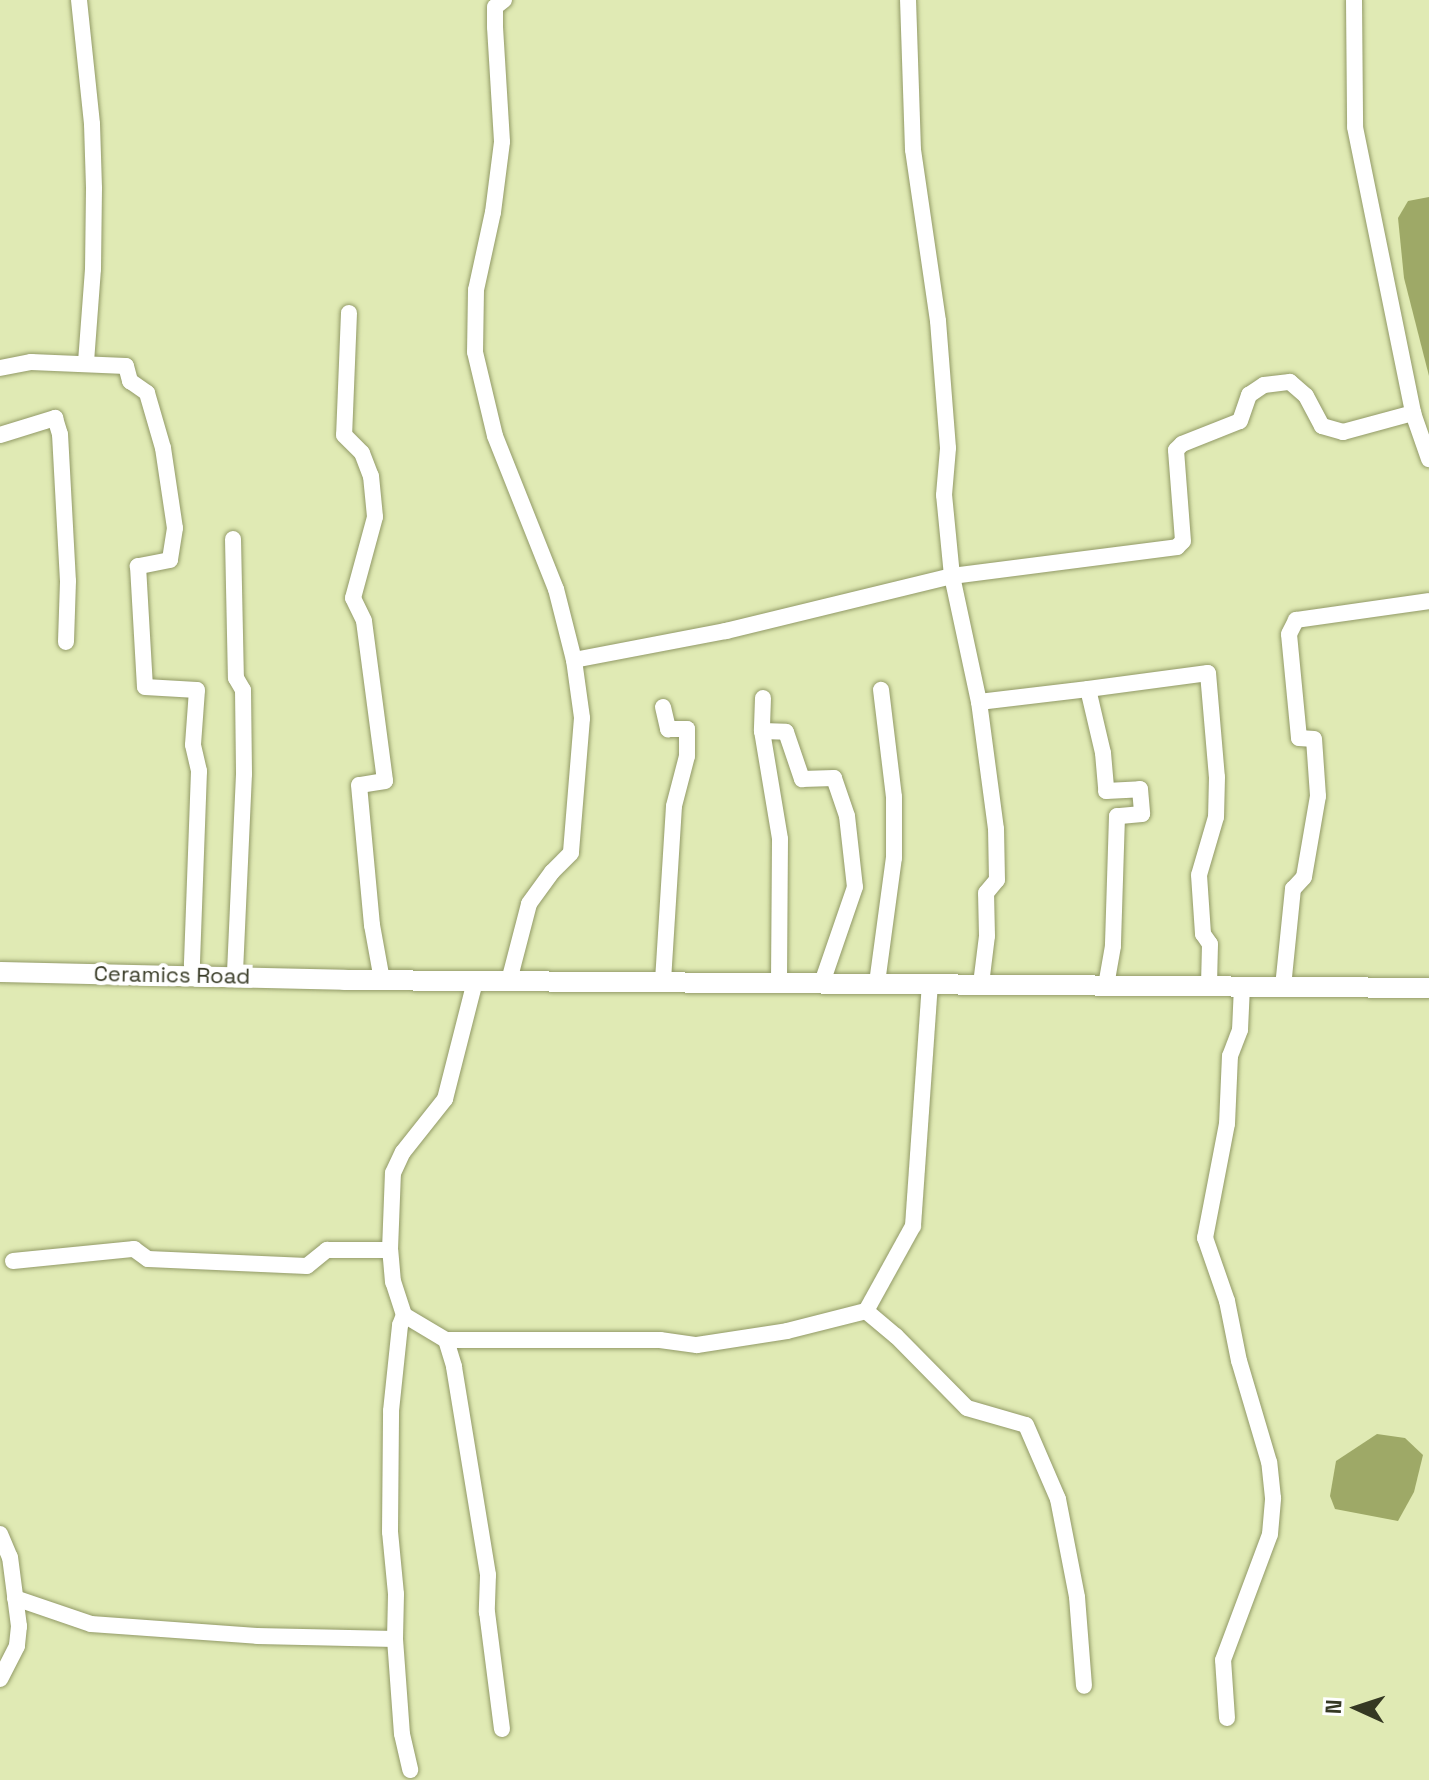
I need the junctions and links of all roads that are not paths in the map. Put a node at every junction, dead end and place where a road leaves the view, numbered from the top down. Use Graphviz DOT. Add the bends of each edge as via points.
graph roads {
  1 [pos="79,0"];
  2 [pos="504,0"];
  3 [pos="908,0"];
  4 [pos="1354,0"];
  5 [pos="349,313"];
  6 [pos="86,362"];
  7 [pos="0,368"];
  8 [pos="1413,413"];
  9 [pos="0,435"];
  10 [pos="1428,455"];
  11 [pos="233,539"];
  12 [pos="952,576"];
  13 [pos="1429,601"];
  14 [pos="66,642"];
  15 [pos="574,660"];
  16 [pos="1088,689"];
  17 [pos="881,690"];
  18 [pos="763,698"];
  19 [pos="979,702"];
  20 [pos="663,707"];
  21 [pos="762,731"];
  22 [pos="0,972"];
  23 [pos="235,975"];
  24 [pos="195,976"];
  25 [pos="382,980"];
  26 [pos="475,981"];
  27 [pos="509,981"];
  28 [pos="663,982"];
  29 [pos="779,983"];
  30 [pos="822,983"];
  31 [pos="877,983"];
  32 [pos="930,984"];
  33 [pos="981,984"];
  34 [pos="1106,985"];
  35 [pos="1209,986"];
  36 [pos="1242,986"];
  37 [pos="1283,987"];
  38 [pos="1429,988"];
  39 [pos="390,1250"];
  40 [pos="13,1261"];
  41 [pos="866,1311"];
  42 [pos="404,1315"];
  43 [pos="446,1340"];
  44 [pos="0,1534"];
  45 [pos="15,1598"];
  46 [pos="395,1639"];
  47 [pos="0,1679"];
  48 [pos="1084,1686"];
  49 [pos="1227,1718"];
  50 [pos="502,1729"];
  51 [pos="410,1770"];
  1 -- 6 [label="street" via="94,188"];
  2 -- 15 [label="street" via="495,7 502,142 476,290 475,352 495,436 556,589"];
  3 -- 12 [label="street" via="913,150 938,321"];
  4 -- 8 [label="street" via="1355,127"];
  5 -- 25 [label="street" via="344,435 362,453 371,476 375,517 353,598 364,621 385,781 359,785"];
  6 -- 7 [label="street"];
  6 -- 24 [label="street" via="126,366 130,381 147,393 163,448 175,528 170,560 138,566 145,687 197,690"];
  8 -- 10 [label="street"];
  8 -- 12 [label="street" via="1343,432 1322,426 1306,396 1290,382 1264,385 1249,395 1240,421 1176,450 1183,541 1177,547"];
  9 -- 14 [label="street" via="55,418 68,581"];
  11 -- 23 [label="street" via="244,774"];
  12 -- 15 [label="street" via="726,631"];
  12 -- 19 [label="street"];
  13 -- 37 [label="street" via="1296,620 1289,634 1299,738 1314,739 1318,796 1304,877 1293,889"];
  15 -- 27 [label="street" via="582,718 571,853 529,904"];
  16 -- 19 [label="street"];
  16 -- 34 [label="street" via="1106,791 1140,789 1142,814 1117,816 1113,946"];
  16 -- 35 [label="street" via="1208,673 1216,817 1199,875 1203,934 1210,944"];
  17 -- 31 [label="street" via="894,797 894,858"];
  18 -- 21 [label="street"];
  19 -- 33 [label="street" via="997,858 997,880 986,893"];
  20 -- 28 [label="street" via="668,729 687,729 687,743 674,806"];
  21 -- 29 [label="street" via="780,839"];
  21 -- 30 [label="street" via="786,732 802,779 834,778 847,816 855,887"];
  22 -- 24 [label="street, Ceramics Road"];
  23 -- 24 [label="street, Ceramics Road"];
  23 -- 25 [label="street, Ceramics Road"];
  25 -- 26 [label="street, Ceramics Road"];
  26 -- 27 [label="street, Ceramics Road"];
  26 -- 39 [label="street" via="445,1099 393,1173"];
  27 -- 28 [label="street, Ceramics Road"];
  28 -- 29 [label="street, Ceramics Road"];
  29 -- 30 [label="street, Ceramics Road"];
  30 -- 31 [label="street, Ceramics Road"];
  31 -- 32 [label="street, Ceramics Road"];
  32 -- 33 [label="street, Ceramics Road"];
  32 -- 41 [label="street" via="913,1226"];
  33 -- 34 [label="street, Ceramics Road"];
  34 -- 35 [label="street, Ceramics Road"];
  35 -- 36 [label="street, Ceramics Road"];
  36 -- 37 [label="street, Ceramics Road"];
  36 -- 49 [label="street" via="1240,1030 1230,1056 1227,1124 1205,1238 1227,1301 1269,1462 1273,1498 1270,1534 1223,1660"];
  37 -- 38 [label="street, Ceramics Road"];
  39 -- 40 [label="street" via="327,1250 307,1266 148,1259 134,1249"];
  39 -- 42 [label="street"];
  41 -- 43 [label="street" via="787,1331 697,1345 660,1340"];
  41 -- 48 [label="street" via="967,1408 1026,1425 1058,1499 1077,1597"];
  42 -- 43 [label="street"];
  42 -- 46 [label="street" via="391,1411"];
  43 -- 50 [label="street" via="488,1575 487,1612"];
  44 -- 45 [label="street" via="10,1557"];
  45 -- 46 [label="street" via="91,1624"];
  45 -- 47 [label="street" via="17,1646"];
  46 -- 51 [label="street"];
}
